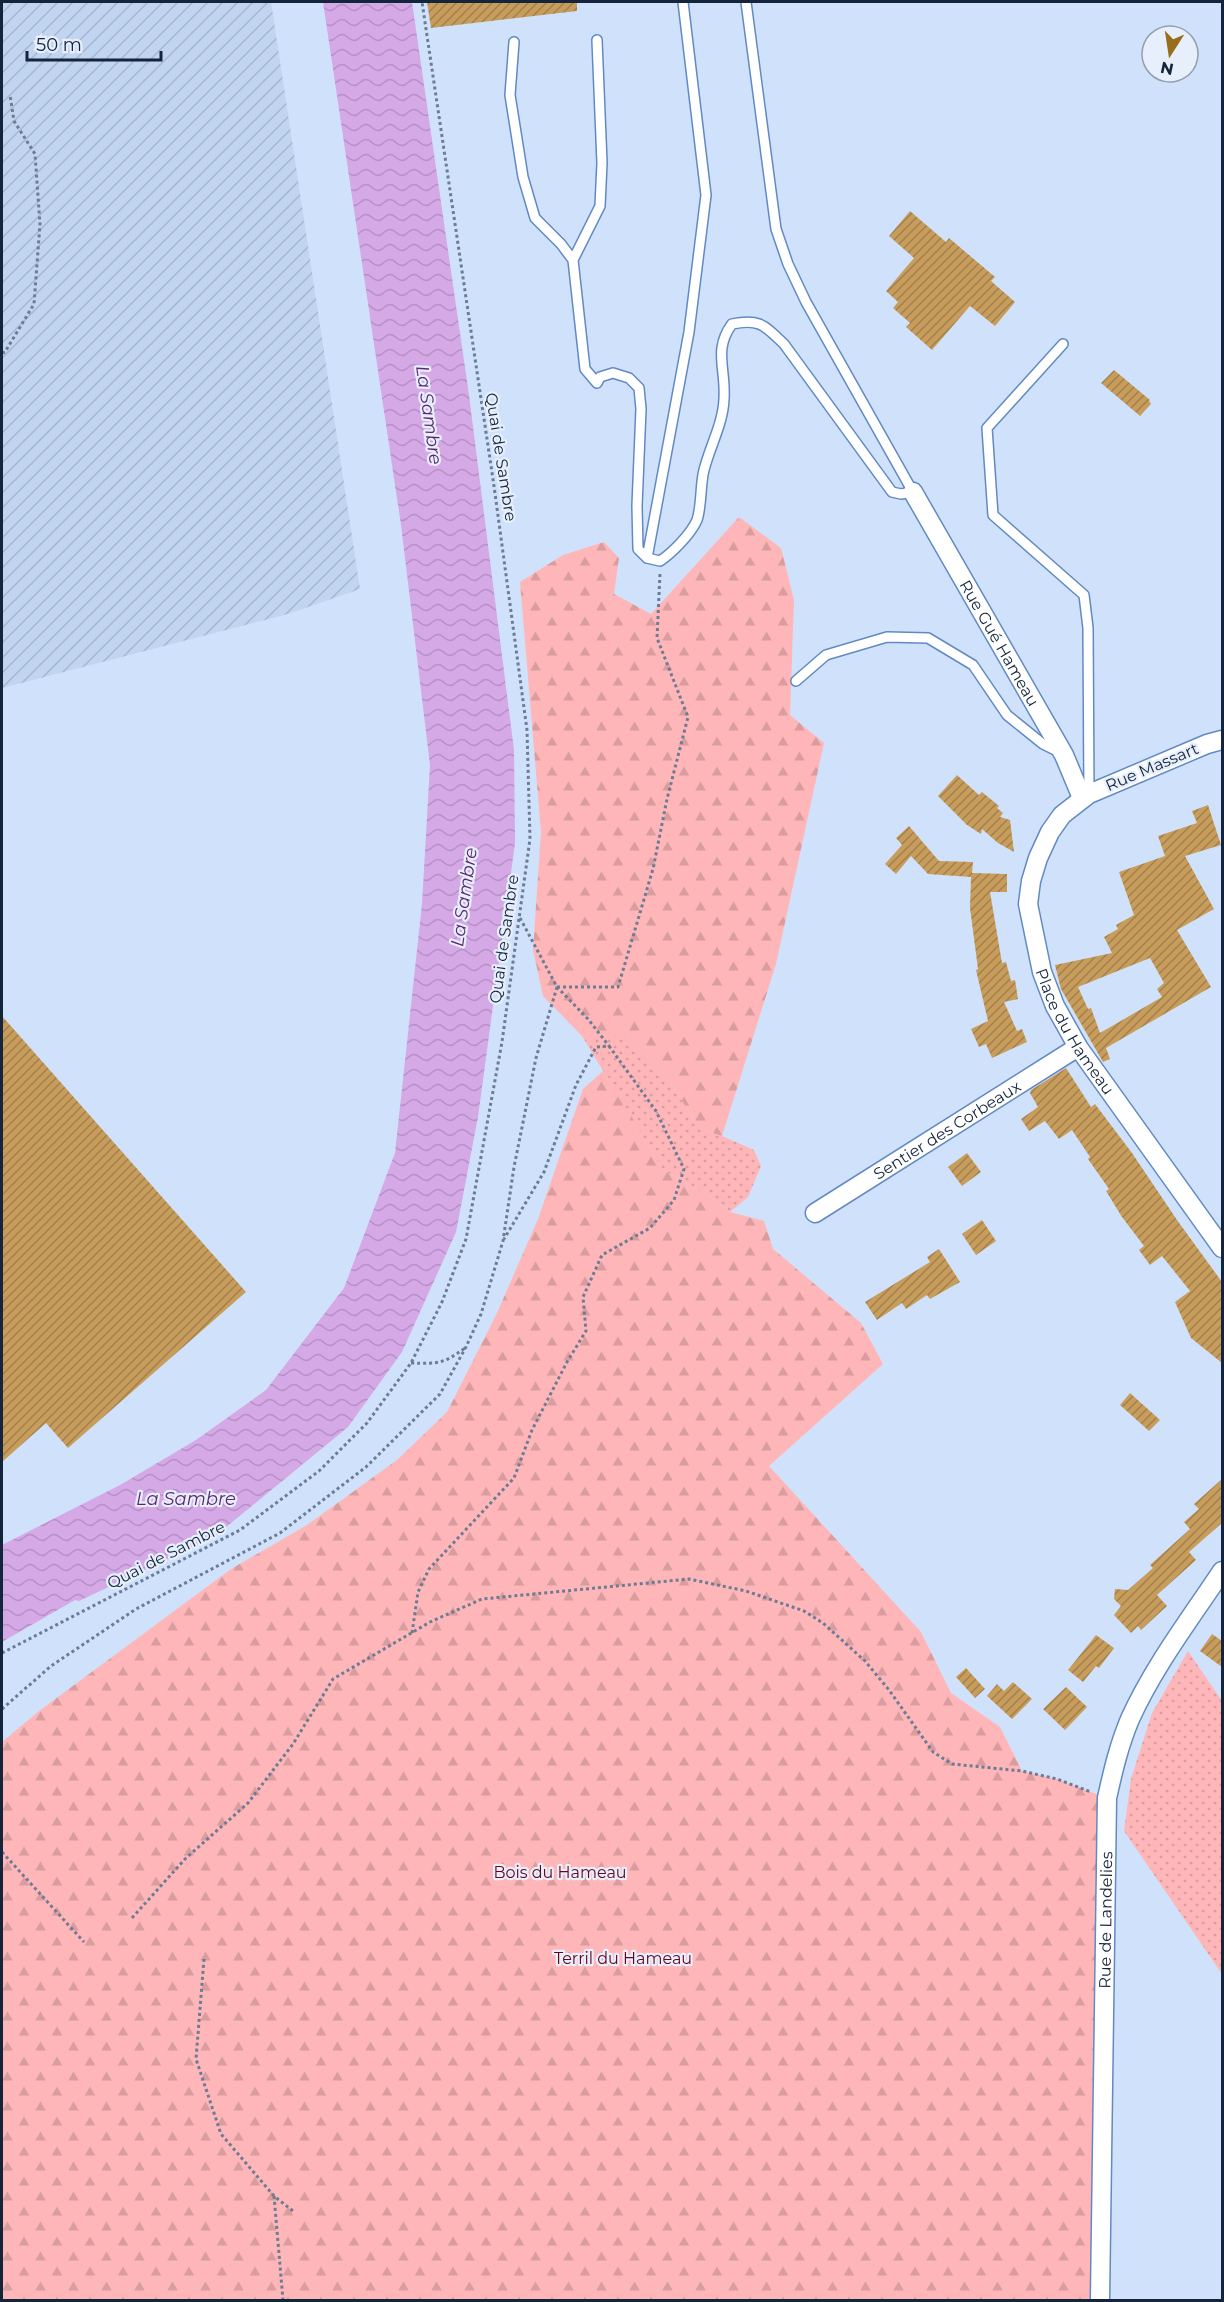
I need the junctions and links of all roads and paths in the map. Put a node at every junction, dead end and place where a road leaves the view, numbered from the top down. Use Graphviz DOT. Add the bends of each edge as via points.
graph roads {
  1 [pos="422,2"];
  2 [pos="683,2"];
  3 [pos="746,2"];
  4 [pos="597,40"];
  5 [pos="514,42"];
  6 [pos="10,95"];
  7 [pos="573,260"];
  8 [pos="1063,344"];
  9 [pos="2,353"];
  10 [pos="913,492"];
  11 [pos="647,558"];
  12 [pos="660,561"];
  13 [pos="796,681"];
  14 [pos="1222,740"];
  15 [pos="1064,755"];
  16 [pos="1086,796"];
  17 [pos="519,918"];
  18 [pos="556,987"];
  19 [pos="609,1046"];
  20 [pos="1078,1047"];
  21 [pos="815,1213"];
  22 [pos="503,1241"];
  23 [pos="1222,1248"];
  24 [pos="466,1347"];
  25 [pos="411,1363"];
  26 [pos="1222,1571"];
  27 [pos="412,1633"];
  28 [pos="2,1653"];
  29 [pos="2,1709"];
  30 [pos="1107,1798"];
  31 [pos="2,1852"];
  32 [pos="132,1918"];
  33 [pos="84,1942"];
  34 [pos="204,1959"];
  35 [pos="274,2196"];
  36 [pos="293,2211"];
  37 [pos="283,2301"];
  38 [pos="1100,2301"];
  1 -- 17 [label="path, Quai de Sambre" via="527,730 530,838"];
  2 -- 11 [label="lane" via="706,195 689,332"];
  3 -- 10 [label="lane" via="776,229 788,264 821,328"];
  4 -- 7 [label="lane" via="600,206"];
  5 -- 7 [label="lane" via="510,95 523,177 535,218"];
  6 -- 9 [label="path" via="14,121 35,154 40,224 34,304"];
  7 -- 11 [label="lane" via="585,369 597,383 600,377 613,373 629,378 639,388 637,535 638,549"];
  8 -- 16 [label="lane" via="987,428 993,515 1084,595 1088,628"];
  10 -- 12 [label="lane" via="892,492 784,344 762,323 748,320 732,324 723,336 724,403 704,471 697,520 673,552"];
  10 -- 15 [label="street, Rue Gué Hameau"];
  11 -- 12 [label="lane"];
  12 -- 18 [label="path" via="657,638 688,717 654,869 618,987"];
  13 -- 15 [label="lane" via="826,656 887,637 928,638 973,665 1007,715 1043,744"];
  14 -- 16 [label="street, Rue Massart"];
  15 -- 16 [label="street, Rue Gué Hameau"];
  16 -- 20 [label="street, Place du Hameau" via="1062,815 1050,832 1038,858 1028,904 1042,972"];
  17 -- 18 [label="path"];
  17 -- 25 [label="path, Quai de Sambre" via="502,1042 466,1239 442,1302"];
  18 -- 19 [label="path"];
  18 -- 22 [label="path" via="536,1058"];
  19 -- 22 [label="path" via="596,1047 576,1084 544,1172"];
  19 -- 27 [label="path" via="656,1111 684,1169 674,1200 650,1228 602,1255 584,1297 586,1331 532,1430 514,1478 429,1569 418,1592"];
  20 -- 21 [label="street, Sentier des Corbeaux"];
  20 -- 23 [label="street, Place du Hameau"];
  22 -- 24 [label="path" via="481,1314"];
  24 -- 25 [label="path" via="447,1361"];
  24 -- 29 [label="path" via="440,1394 366,1467 280,1533 136,1609 51,1666"];
  25 -- 28 [label="path, Quai de Sambre" via="367,1423 319,1471 240,1530"];
  26 -- 30 [label="street, Rue de Landelies" via="1142,1695 1116,1755"];
  27 -- 30 [label="path" via="482,1599 688,1579 746,1591 804,1611 823,1623 865,1661 933,1752 952,1764 1022,1771"];
  27 -- 32 [label="path" via="333,1679 293,1744 248,1803 185,1859"];
  30 -- 38 [label="street, Rue de Landelies"];
  31 -- 33 [label="path"];
  34 -- 35 [label="path" via="196,2059 221,2134"];
  35 -- 36 [label="path"];
  35 -- 37 [label="path"];
}
